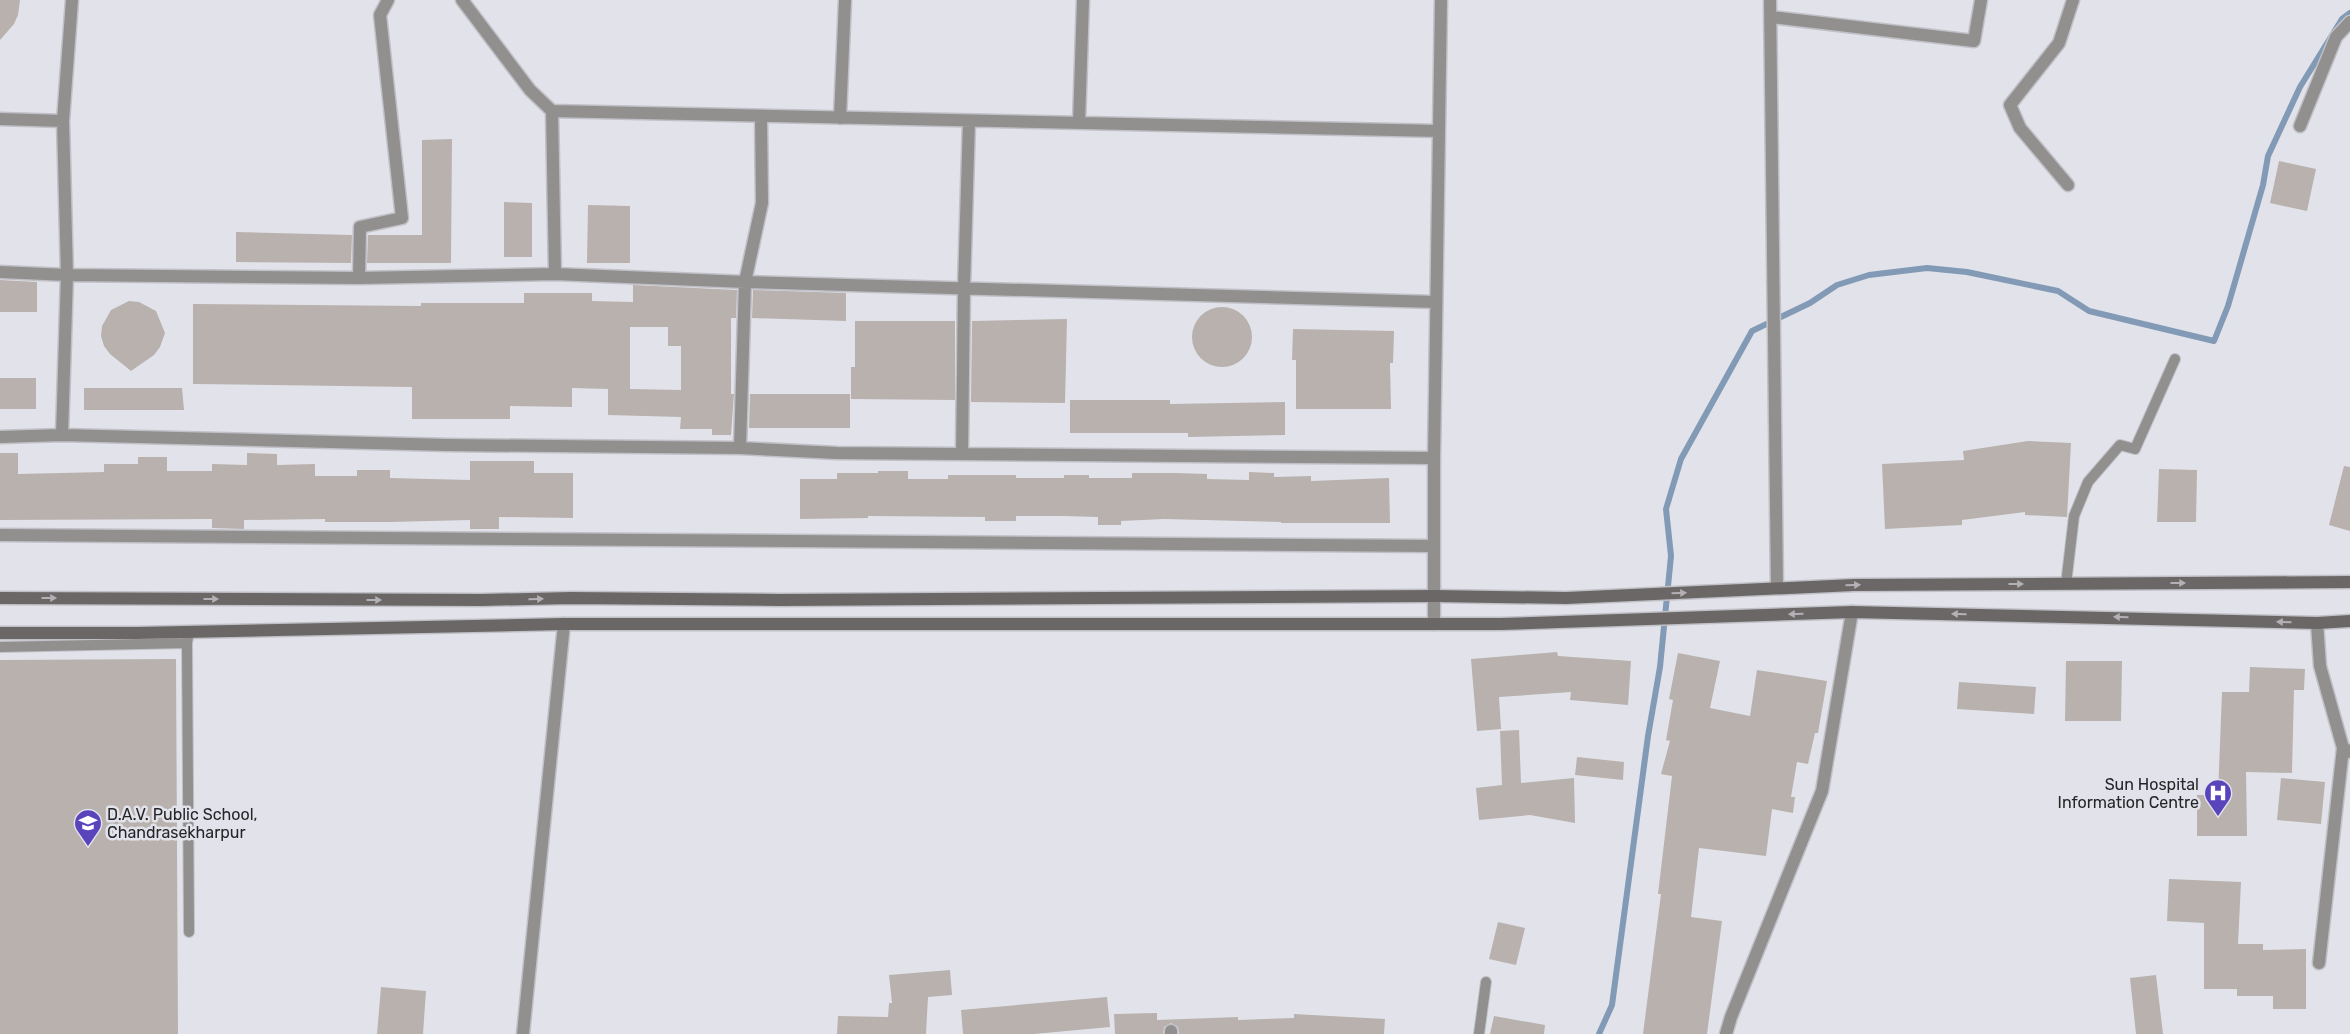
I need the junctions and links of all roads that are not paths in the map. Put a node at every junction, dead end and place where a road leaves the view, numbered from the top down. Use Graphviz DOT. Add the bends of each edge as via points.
graph roads {
  1 [pos="72,0"];
  2 [pos="388,0"];
  3 [pos="462,0"];
  4 [pos="845,0"];
  5 [pos="1083,0"];
  6 [pos="1441,0"];
  7 [pos="1770,0"];
  8 [pos="1981,0"];
  9 [pos="2073,0"];
  10 [pos="1770,17"];
  11 [pos="2350,22"];
  12 [pos="552,111"];
  13 [pos="761,116"];
  14 [pos="840,118"];
  15 [pos="0,119"];
  16 [pos="969,120"];
  17 [pos="62,121"];
  18 [pos="1079,123"];
  19 [pos="2300,126"];
  20 [pos="1439,131"];
  21 [pos="2068,185"];
  22 [pos="0,272"];
  23 [pos="555,274"];
  24 [pos="67,275"];
  25 [pos="359,278"];
  26 [pos="745,282"];
  27 [pos="964,287"];
  28 [pos="1436,302"];
  29 [pos="2175,359"];
  30 [pos="62,435"];
  31 [pos="0,437"];
  32 [pos="740,448"];
  33 [pos="962,454"];
  34 [pos="1434,458"];
  35 [pos="0,535"];
  36 [pos="1434,546"];
  37 [pos="2350,582"];
  38 [pos="2066,584"];
  39 [pos="1778,588"];
  40 [pos="1434,596"];
  41 [pos="0,598"];
  42 [pos="1852,612"];
  43 [pos="2350,621"];
  44 [pos="2317,623"];
  45 [pos="564,624"];
  46 [pos="1434,624"];
  47 [pos="0,633"];
  48 [pos="188,637"];
  49 [pos="0,647"];
  50 [pos="2346,750"];
  51 [pos="189,932"];
  52 [pos="2319,963"];
  53 [pos="1486,982"];
  54 [pos="523,1034"];
  55 [pos="1479,1034"];
  56 [pos="1726,1034"];
  1 -- 17 [label="street"];
  2 -- 25 [label="street" via="380,15 402,218 360,227"];
  3 -- 12 [label="street" via="530,90"];
  4 -- 14 [label="street"];
  5 -- 18 [label="street"];
  6 -- 20 [label="street"];
  7 -- 10 [label="street"];
  8 -- 10 [label="street" via="1974,40"];
  9 -- 21 [label="street" via="2059,43 2010,105 2020,128"];
  10 -- 39 [label="street"];
  11 -- 19 [label="street" via="2336,37"];
  12 -- 13 [label="street"];
  12 -- 23 [label="street"];
  13 -- 14 [label="street"];
  13 -- 26 [label="street" via="762,203"];
  14 -- 16 [label="street"];
  15 -- 17 [label="street"];
  16 -- 18 [label="street"];
  16 -- 27 [label="street"];
  17 -- 24 [label="street"];
  18 -- 20 [label="street"];
  20 -- 28 [label="street"];
  22 -- 24 [label="street"];
  23 -- 25 [label="street"];
  23 -- 26 [label="street"];
  24 -- 25 [label="street"];
  24 -- 30 [label="street"];
  26 -- 27 [label="street"];
  26 -- 32 [label="street"];
  27 -- 28 [label="street"];
  27 -- 33 [label="street"];
  28 -- 34 [label="street"];
  29 -- 38 [label="lane" via="2135,449 2120,445 2088,482 2074,516"];
  30 -- 31 [label="street"];
  30 -- 32 [label="street" via="448,445"];
  32 -- 33 [label="street"];
  33 -- 34 [label="street"];
  34 -- 36 [label="street"];
  35 -- 36 [label="street"];
  36 -- 40 [label="street"];
  38 -- 37 [label="street, one-way"];
  39 -- 38 [label="street, one-way"];
  40 -- 39 [label="street, one-way" via="1566,598"];
  41 -- 40 [label="street, one-way" via="780,600"];
  40 -- 46 [label="street"];
  44 -- 42 [label="street, one-way"];
  42 -- 46 [label="street, one-way"];
  42 -- 56 [label="street" via="1822,791"];
  43 -- 44 [label="street"];
  44 -- 50 [label="street" via="2320,666"];
  45 -- 46 [label="street"];
  45 -- 48 [label="street"];
  45 -- 54 [label="street"];
  47 -- 48 [label="street"];
  48 -- 49 [label="lane"];
  48 -- 51 [label="lane"];
  50 -- 52 [label="street"];
  53 -- 55 [label="lane"];
}
